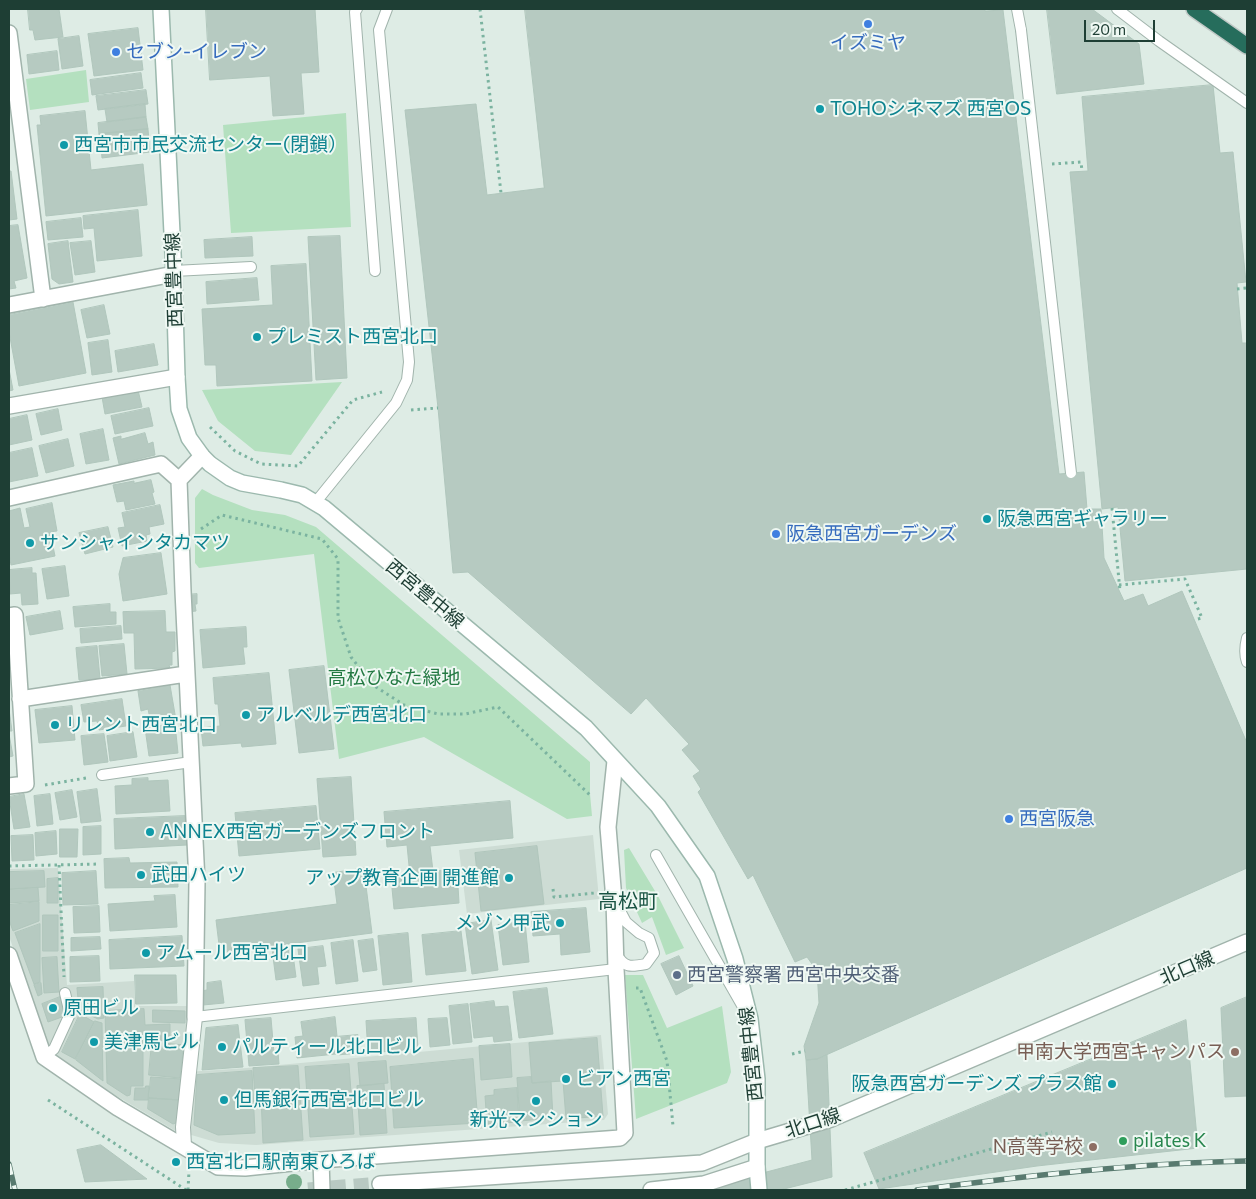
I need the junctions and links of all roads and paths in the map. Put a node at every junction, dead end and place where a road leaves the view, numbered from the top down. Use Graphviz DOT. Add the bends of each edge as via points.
graph roads {
  1 [pos="161,9"];
  2 [pos="357,9"];
  3 [pos="387,9"];
  4 [pos="480,9"];
  5 [pos="1016,9"];
  6 [pos="1022,9"];
  7 [pos="1117,9"];
  8 [pos="1194,9"];
  9 [pos="1022,30"];
  10 [pos="9,33"];
  11 [pos="1247,46"];
  12 [pos="1247,102"];
  13 [pos="1052,164"];
  14 [pos="1082,171"];
  15 [pos="501,193"];
  16 [pos="252,267"];
  17 [pos="376,271"];
  18 [pos="174,273"];
  19 [pos="1237,288"];
  20 [pos="1247,288"];
  21 [pos="43,299"];
  22 [pos="9,305"];
  23 [pos="177,377"];
  24 [pos="385,391"];
  25 [pos="9,406"];
  26 [pos="438,408"];
  27 [pos="406,410"];
  28 [pos="210,427"];
  29 [pos="202,456"];
  30 [pos="1071,473"];
  31 [pos="179,480"];
  32 [pos="9,498"];
  33 [pos="315,503"];
  34 [pos="1112,508"];
  35 [pos="181,533"];
  36 [pos="1119,585"];
  37 [pos="1120,591"];
  38 [pos="9,616"];
  39 [pos="1194,620"];
  40 [pos="1247,638"];
  41 [pos="1247,662"];
  42 [pos="186,674"];
  43 [pos="20,699"];
  44 [pos="615,761"];
  45 [pos="191,762"];
  46 [pos="102,775"];
  47 [pos="26,784"];
  48 [pos="9,786"];
  49 [pos="594,798"];
  50 [pos="656,855"];
  51 [pos="100,864"];
  52 [pos="59,865"];
  53 [pos="9,866"];
  54 [pos="553,889"];
  55 [pos="614,896"];
  56 [pos="1247,942"];
  57 [pos="9,955"];
  58 [pos="616,962"];
  59 [pos="617,988"];
  60 [pos="65,993"];
  61 [pos="195,1016"];
  62 [pos="750,1019"];
  63 [pos="805,1051"];
  64 [pos="792,1054"];
  65 [pos="44,1057"];
  66 [pos="48,1100"];
  67 [pos="673,1126"];
  68 [pos="1052,1132"];
  69 [pos="758,1140"];
  70 [pos="184,1146"];
  71 [pos="321,1160"];
  72 [pos="189,1164"];
  73 [pos="757,1166"];
  74 [pos="380,1184"];
  75 [pos="187,1190"];
  76 [pos="322,1190"];
  77 [pos="650,1190"];
  78 [pos="759,1190"];
  79 [pos="845,1190"];
  1 -- 18 [label="street, 西宮豊中線"];
  2 -- 17 [label="lane"];
  3 -- 33 [label="lane" via="379,30 409,362 407,380 396,403"];
  4 -- 15 [label="path"];
  5 -- 9 [label="lane"];
  6 -- 9 [label="lane"];
  7 -- 12 [label="lane"];
  8 -- 11 [label="highway"];
  9 -- 30 [label="lane, bridge"];
  10 -- 21 [label="street"];
  13 -- 14 [label="path" via="1081,162"];
  16 -- 18 [label="lane"];
  18 -- 21 [label="street"];
  18 -- 23 [label="street, 西宮豊中線"];
  19 -- 20 [label="path"];
  21 -- 22 [label="street"];
  23 -- 25 [label="street"];
  23 -- 29 [label="street, 西宮豊中線" via="179,409 189,438"];
  24 -- 28 [label="path" via="353,400 298,466 261,464 235,451"];
  26 -- 27 [label="path"];
  29 -- 31 [label="street"];
  29 -- 33 [label="street, 西宮豊中線" via="230,478 242,483 302,495"];
  31 -- 32 [label="street" via="161,464"];
  31 -- 35 [label="street"];
  33 -- 44 [label="street, 西宮豊中線" via="586,728"];
  34 -- 36 [label="path"];
  35 -- 42 [label="street"];
  35 -- 49 [label="path" via="196,532 222,515 322,538 338,559 338,618 348,649 373,685 404,705 438,714 465,714 498,707"];
  36 -- 37 [label="path"];
  36 -- 39 [label="path" via="1185,579 1202,618"];
  38 -- 43 [label="street" via="15,615"];
  40 -- 41 [label="lane"];
  42 -- 43 [label="street"];
  42 -- 45 [label="street"];
  43 -- 47 [label="street"];
  44 -- 55 [label="street" via="608,827"];
  44 -- 62 [label="street, 西宮豊中線" via="658,806 707,876 735,959"];
  45 -- 46 [label="lane"];
  45 -- 61 [label="street" via="198,882"];
  46 -- 47 [label="path" via="32,787"];
  47 -- 48 [label="street"];
  50 -- 62 [label="lane"];
  51 -- 52 [label="path"];
  52 -- 53 [label="path"];
  52 -- 60 [label="path"];
  54 -- 55 [label="path" via="554,897"];
  55 -- 58 [label="street"];
  55 -- 58 [label="lane" via="626,922 649,938 654,953 646,964 631,967"];
  56 -- 69 [label="street, 北口線" via="831,1119"];
  57 -- 65 [label="street"];
  58 -- 59 [label="street"];
  58 -- 61 [label="lane"];
  59 -- 67 [label="path" via="640,988 667,1061"];
  59 -- 71 [label="street" via="625,1132 620,1138"];
  60 -- 65 [label="lane" via="70,1014 54,1048"];
  61 -- 70 [label="street"];
  62 -- 69 [label="street, 西宮豊中線" via="757,1079"];
  63 -- 64 [label="path"];
  65 -- 70 [label="street" via="118,1108"];
  66 -- 75 [label="path"];
  68 -- 79 [label="path"];
  69 -- 73 [label="street, 西宮豊中線"];
  69 -- 74 [label="street, 北口線" via="702,1163"];
  70 -- 71 [label="street" via="218,1166 246,1168"];
  71 -- 76 [label="street"];
  72 -- 75 [label="path"];
  73 -- 77 [label="street" via="704,1184"];
  73 -- 78 [label="street, 西宮豊中線"];
}
